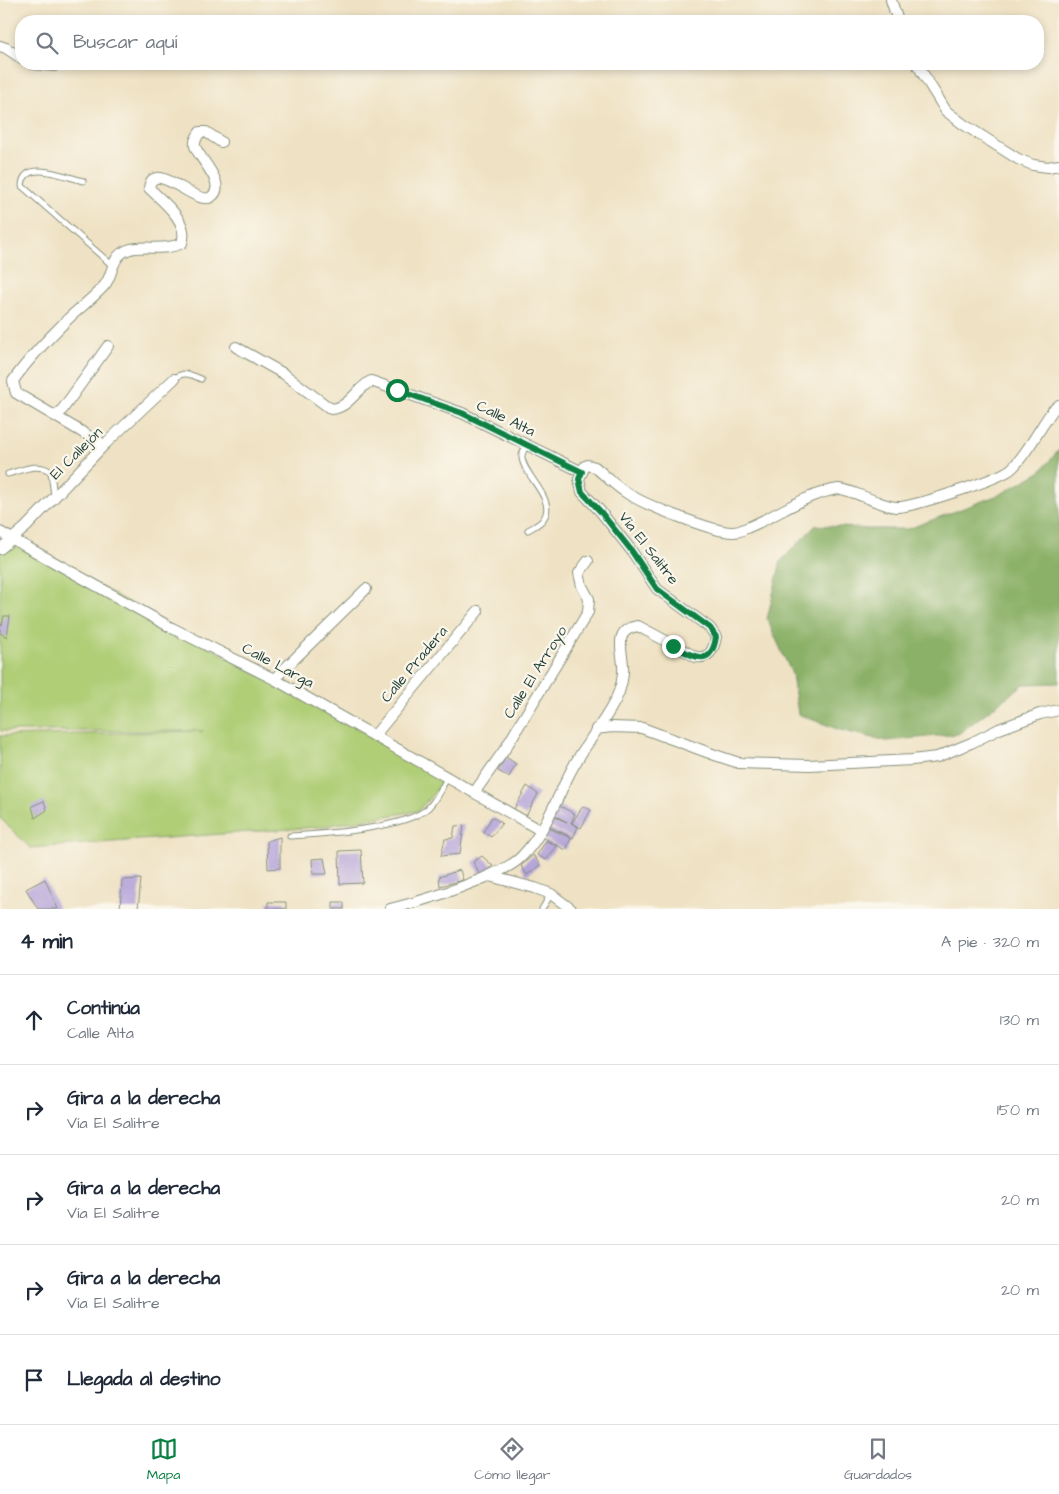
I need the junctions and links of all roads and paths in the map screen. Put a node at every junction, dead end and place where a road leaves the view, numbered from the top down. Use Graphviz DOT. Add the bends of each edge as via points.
graph roads {
  1 [pos="891,0"];
  2 [pos="896,15"];
  3 [pos="0,46"];
  4 [pos="15,54"];
  5 [pos="921,70"];
  6 [pos="221,142"];
  7 [pos="1059,165"];
  8 [pos="82,181"];
  9 [pos="113,266"];
  10 [pos="108,346"];
  11 [pos="236,347"];
  12 [pos="174,379"];
  13 [pos="200,379"];
  14 [pos="1059,406"];
  15 [pos="57,417"];
  16 [pos="104,445"];
  17 [pos="526,445"];
  18 [pos="582,472"];
  19 [pos="8,474"];
  20 [pos="54,496"];
  21 [pos="528,530"];
  22 [pos="0,532"];
  23 [pos="12,538"];
  24 [pos="0,549"];
  25 [pos="588,561"];
  26 [pos="366,589"];
  27 [pos="478,611"];
  28 [pos="274,679"];
  29 [pos="1059,710"];
  30 [pos="596,729"];
  31 [pos="374,736"];
  32 [pos="447,778"];
  33 [pos="474,793"];
  34 [pos="540,830"];
  35 [pos="290,836"];
  36 [pos="489,876"];
  37 [pos="551,894"];
  38 [pos="390,909"];
  39 [pos="542,909"];
  40 [pos="571,909"];
  1 -- 2 [label="street"];
  3 -- 4 [label="street"];
  5 -- 7 [label="street" via="946,111 963,124 1018,159 1033,165"];
  6 -- 9 [label="street" via="206,132 200,132 195,140 195,148 214,178 214,196 200,199 158,177 149,184 149,188 172,210 183,229 182,243 161,249 124,251"];
  8 -- 9 [label="lane" via="38,170 25,175 22,186"];
  9 -- 15 [label="street" via="105,285 62,325 13,381 16,392"];
  10 -- 15 [label="street"];
  11 -- 17 [label="street, Calle Alta" via="284,374 331,410 343,406 371,381 462,413"];
  12 -- 13 [label="lane" via="187,373"];
  12 -- 16 [label="street, El Callejón"];
  14 -- 18 [label="street, Vía El Salitre" via="1010,470 988,480 897,507 842,489 828,491 735,533 718,531 630,496 594,467 585,466"];
  15 -- 16 [label="street"];
  16 -- 20 [label="street, El Callejón"];
  17 -- 18 [label="street, Calle Alta"];
  17 -- 21 [label="lane" via="523,463 547,508 540,523"];
  18 -- 30 [label="street, Vía El Salitre" via="579,479 582,492 631,550 657,589 710,628 716,637 715,647 702,658 638,626 629,627 620,640 623,671 620,689 611,709"];
  19 -- 20 [label="lane" via="34,467 46,468 51,472"];
  20 -- 23 [label="street, El Callejón"];
  22 -- 23 [label="street, Calle Larga"];
  23 -- 24 [label="street, El Callejón"];
  23 -- 28 [label="street, Calle Larga" via="172,628"];
  25 -- 33 [label="street, Calle El Arroyo" via="580,573 589,599 588,612"];
  26 -- 28 [label="street"];
  27 -- 31 [label="street, Calle Pradera"];
  28 -- 31 [label="street, Calle Larga"];
  29 -- 30 [label="street" via="999,729 937,757 809,765 739,762 642,728"];
  30 -- 34 [label="street, Vía El Salitre"];
  31 -- 32 [label="street, Calle Larga"];
  32 -- 33 [label="street, Calle Larga"];
  32 -- 35 [label="lane" via="429,807 419,814 396,822"];
  33 -- 34 [label="street, Calle Larga"];
  34 -- 36 [label="street, Vía El Salitre" via="523,856"];
  36 -- 37 [label="street"];
  36 -- 38 [label="street, Vía El Salitre" via="453,892"];
  37 -- 39 [label="lane"];
  37 -- 40 [label="street"];
}
